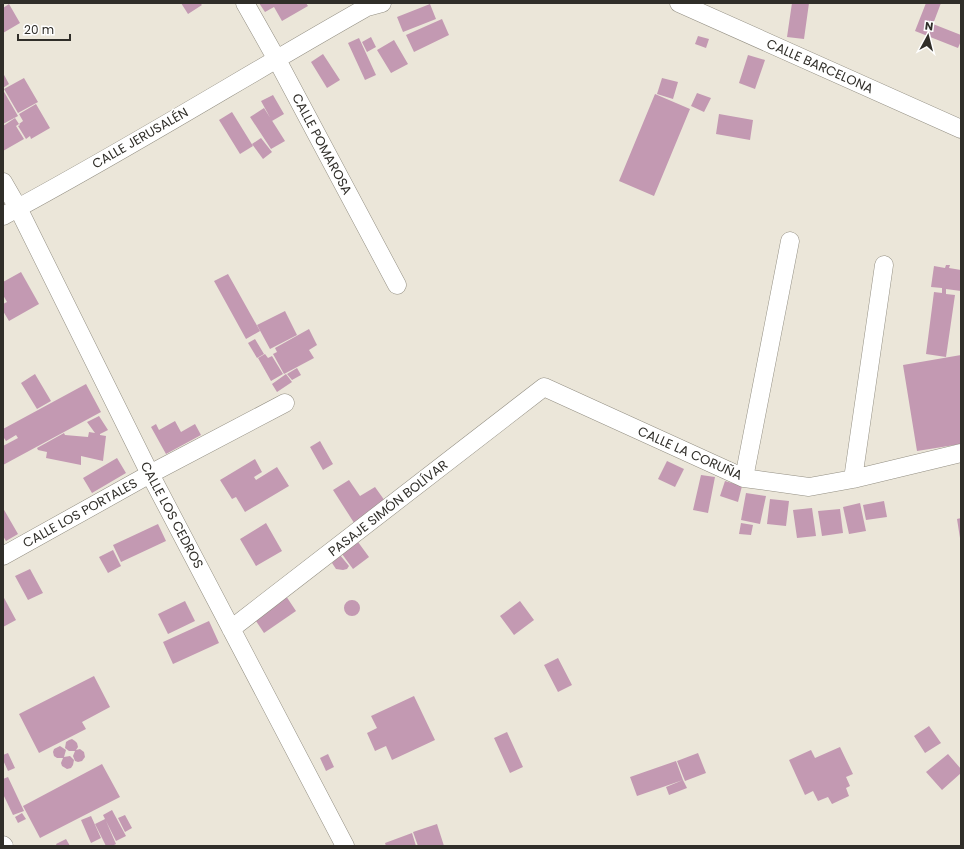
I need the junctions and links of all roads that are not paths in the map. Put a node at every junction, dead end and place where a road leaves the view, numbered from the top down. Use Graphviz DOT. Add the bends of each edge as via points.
graph roads {
  1 [pos="245,3"];
  2 [pos="382,3"];
  3 [pos="679,3"];
  4 [pos="276,58"];
  5 [pos="961,129"];
  6 [pos="3,182"];
  7 [pos="11,212"];
  8 [pos="790,241"];
  9 [pos="884,265"];
  10 [pos="397,285"];
  11 [pos="544,387"];
  12 [pos="285,403"];
  13 [pos="961,453"];
  14 [pos="150,474"];
  15 [pos="744,478"];
  16 [pos="853,479"];
  17 [pos="3,556"];
  18 [pos="231,629"];
  19 [pos="345,846"];
  1 -- 4 [label="street, CALLE POMAROSA"];
  2 -- 4 [label="street" via="367,7"];
  3 -- 5 [label="street, CALLE BARCELONA"];
  4 -- 7 [label="street, CALLE JERUSALÉN"];
  4 -- 10 [label="street, CALLE POMAROSA"];
  6 -- 7 [label="street, CALLE LOS CEDROS"];
  7 -- 14 [label="street, CALLE LOS CEDROS"];
  8 -- 15 [label="street"];
  9 -- 16 [label="street"];
  11 -- 15 [label="street, CALLE LA CORUÑA"];
  11 -- 18 [label="street, PASAJE SIMÓN BOLÍVAR"];
  12 -- 14 [label="street, CALLE LOS PORTALES"];
  13 -- 16 [label="street, CALLE LA CORUÑA"];
  14 -- 17 [label="street, CALLE LOS PORTALES"];
  14 -- 18 [label="street, CALLE LOS CEDROS"];
  15 -- 16 [label="street, CALLE LA CORUÑA" via="809,487"];
  18 -- 19 [label="street, CALLE LOS CEDROS"];
}
